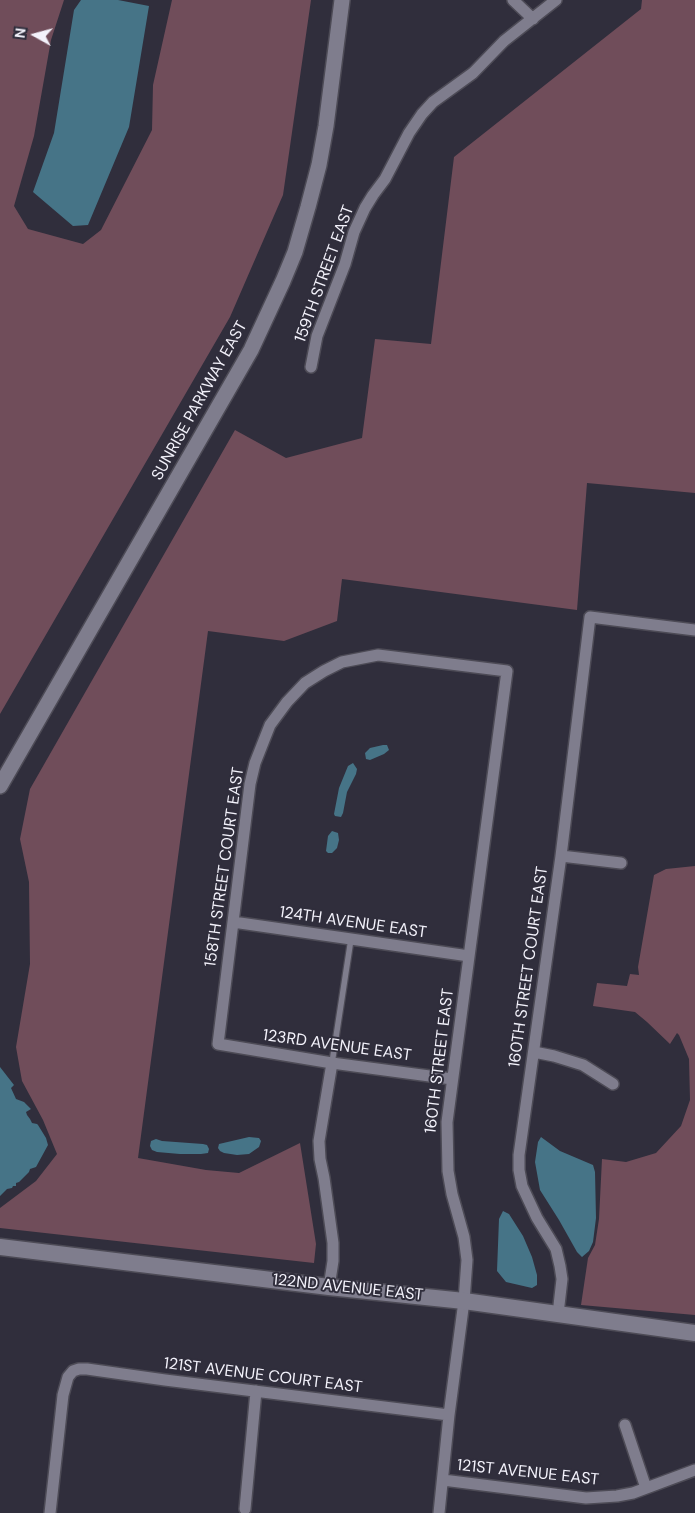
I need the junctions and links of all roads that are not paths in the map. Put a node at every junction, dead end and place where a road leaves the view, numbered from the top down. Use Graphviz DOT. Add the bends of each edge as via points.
graph roads {
  1 [pos="342,0"];
  2 [pos="513,0"];
  3 [pos="556,0"];
  4 [pos="533,19"];
  5 [pos="311,367"];
  6 [pos="695,630"];
  7 [pos="507,671"];
  8 [pos="0,786"];
  9 [pos="561,856"];
  10 [pos="621,863"];
  11 [pos="233,922"];
  12 [pos="351,939"];
  13 [pos="469,956"];
  14 [pos="218,1044"];
  15 [pos="534,1052"];
  16 [pos="332,1063"];
  17 [pos="452,1079"];
  18 [pos="613,1084"];
  19 [pos="0,1247"];
  20 [pos="329,1287"];
  21 [pos="464,1301"];
  22 [pos="558,1314"];
  23 [pos="695,1333"];
  24 [pos="256,1391"];
  25 [pos="449,1415"];
  26 [pos="624,1425"];
  27 [pos="695,1470"];
  28 [pos="443,1480"];
  29 [pos="646,1488"];
  30 [pos="245,1509"];
  31 [pos="50,1513"];
  32 [pos="439,1513"];
  1 -- 8 [label="street, SUNRISE PARKWAY EAST" via="319,165 284,281 251,350"];
  2 -- 4 [label="street"];
  3 -- 4 [label="street, 159TH STREET EAST"];
  4 -- 5 [label="street, 159TH STREET EAST" via="504,41 473,73 433,102 409,133 354,232 317,336"];
  6 -- 9 [label="street, 160TH STREET COURT EAST" via="590,616"];
  7 -- 11 [label="street, 158TH STREET COURT EAST" via="378,655 342,662 305,684 270,725 255,763"];
  7 -- 13 [label="street, 160TH STREET EAST"];
  9 -- 10 [label="street"];
  9 -- 15 [label="street, 160TH STREET COURT EAST"];
  11 -- 12 [label="street, 124TH AVENUE EAST"];
  11 -- 14 [label="street, 158TH STREET COURT EAST"];
  12 -- 13 [label="street, 124TH AVENUE EAST"];
  12 -- 16 [label="lane"];
  13 -- 17 [label="street, 160TH STREET EAST"];
  14 -- 16 [label="street, 123RD AVENUE EAST"];
  15 -- 18 [label="street" via="584,1065"];
  15 -- 22 [label="street, 160TH STREET COURT EAST" via="519,1170 528,1202 556,1249 562,1279"];
  16 -- 17 [label="street, 123RD AVENUE EAST"];
  16 -- 20 [label="street" via="319,1140 333,1243"];
  17 -- 21 [label="street, 160TH STREET EAST" via="446,1146 452,1194 467,1260"];
  19 -- 20 [label="main road, 122ND AVENUE EAST"];
  20 -- 21 [label="main road, 122ND AVENUE EAST"];
  21 -- 22 [label="main road, 122ND AVENUE EAST"];
  21 -- 25 [label="street, 160TH STREET EAST"];
  22 -- 23 [label="main road, 122ND AVENUE EAST"];
  24 -- 25 [label="street, 121ST AVENUE COURT EAST"];
  24 -- 30 [label="street"];
  24 -- 31 [label="street, 121ST AVENUE COURT EAST" via="87,1369 73,1371 63,1395"];
  25 -- 28 [label="street, 160TH STREET EAST"];
  26 -- 29 [label="street"];
  27 -- 29 [label="street, 121ST AVENUE EAST"];
  28 -- 29 [label="street, 121ST AVENUE EAST" via="586,1498 617,1496"];
  28 -- 32 [label="street, 160TH STREET EAST"];
}
